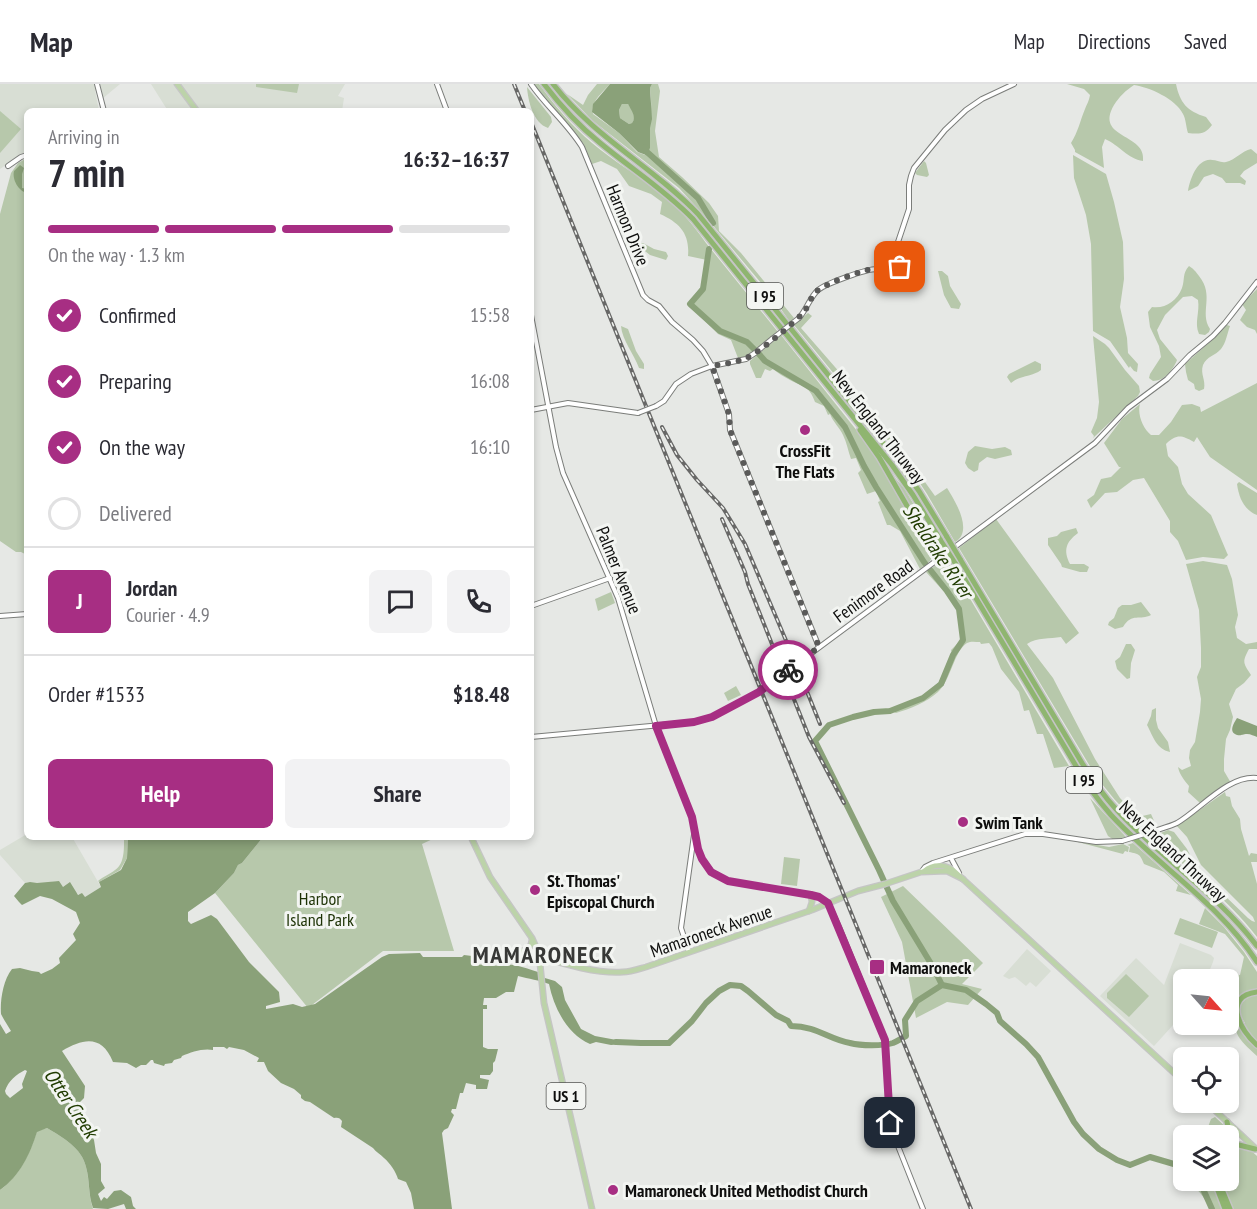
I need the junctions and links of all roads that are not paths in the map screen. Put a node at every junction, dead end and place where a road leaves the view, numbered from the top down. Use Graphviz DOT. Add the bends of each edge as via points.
graph roads {
  1 [pos="97,84"];
  2 [pos="177,84"];
  3 [pos="437,84"];
  4 [pos="531,84"];
  5 [pos="544,84"];
  6 [pos="553,84"];
  7 [pos="1014,84"];
  8 [pos="103,108"];
  9 [pos="195,108"];
  10 [pos="446,108"];
  11 [pos="24,156"];
  12 [pos="8,166"];
  13 [pos="1257,282"];
  14 [pos="534,330"];
  15 [pos="712,366"];
  16 [pos="549,406"];
  17 [pos="846,408"];
  18 [pos="534,409"];
  19 [pos="938,560"];
  20 [pos="610,578"];
  21 [pos="534,605"];
  22 [pos="24,614"];
  23 [pos="0,616"];
  24 [pos="819,647"];
  25 [pos="656,726"];
  26 [pos="534,737"];
  27 [pos="1257,778"];
  28 [pos="694,832"];
  29 [pos="472,840"];
  30 [pos="953,858"];
  31 [pos="946,859"];
  32 [pos="948,869"];
  33 [pos="921,872"];
  34 [pos="963,879"];
  35 [pos="811,895"];
  36 [pos="828,903"];
  37 [pos="809,911"];
  38 [pos="532,938"];
  39 [pos="1257,945"];
  40 [pos="520,951"];
  41 [pos="689,952"];
  42 [pos="540,957"];
  43 [pos="1257,962"];
  44 [pos="1257,992"];
  45 [pos="1257,1045"];
  46 [pos="1173,1072"];
  47 [pos="1218,1113"];
  48 [pos="1227,1122"];
  49 [pos="1228,1125"];
  50 [pos="1239,1145"];
  51 [pos="1256,1149"];
  52 [pos="1221,1191"];
  53 [pos="592,1209"];
  54 [pos="923,1209"];
  55 [pos="1228,1209"];
  1 -- 8 [label="street"];
  2 -- 9 [label="main road"];
  3 -- 10 [label="street"];
  4 -- 15 [label="street, Harmon Drive" via="582,147 643,295 699,345"];
  5 -- 17 [label="highway, New England Thruway / I 95" via="589,134 665,192 693,219"];
  6 -- 39 [label="highway, New England Thruway / I 95, bridge" via="591,125 670,187 706,223 919,491 1102,793"];
  7 -- 15 [label="street, bridge" via="966,110 914,168 909,209 895,251 899,271 874,269 825,286 799,318 746,359"];
  11 -- 12 [label="street"];
  13 -- 19 [label="street, Fenimore Road" via="1213,336 1167,379 1128,408 1095,443"];
  14 -- 16 [label="street, Palmer Avenue"];
  15 -- 16 [label="street, bridge" via="691,374 663,401 638,413 568,403"];
  15 -- 24 [label="street, Harmon Drive" via="729,414 730,430"];
  16 -- 18 [label="street"];
  16 -- 20 [label="street, Palmer Avenue" via="566,481"];
  17 -- 19 [label="highway" via="879,456"];
  17 -- 43 [label="highway, New England Thruway / I 95, bridge" via="899,475 1097,798 1122,826 1225,920"];
  19 -- 24 [label="street, Fenimore Road"];
  20 -- 21 [label="street"];
  20 -- 25 [label="street, Palmer Avenue"];
  22 -- 23 [label="street"];
  24 -- 25 [label="street, Fenimore Road" via="759,692 712,717"];
  25 -- 26 [label="street, Fenimore Road"];
  25 -- 28 [label="street, Palmer Avenue" via="690,811"];
  27 -- 30 [label="street, Mamaroneck Avenue, bridge" via="1237,781 1177,823 1122,841 1025,834"];
  28 -- 35 [label="street, Palmer Avenue" via="702,859 718,876"];
  28 -- 41 [label="street, Palmer Avenue" via="681,928"];
  29 -- 38 [label="main road, US 1" via="490,877"];
  30 -- 31 [label="street, Mamaroneck Avenue"];
  30 -- 32 [label="street"];
  30 -- 34 [label="street" via="953,866"];
  31 -- 32 [label="street"];
  31 -- 33 [label="street, Mamaroneck Avenue"];
  32 -- 33 [label="main road, Mamaroneck Avenue"];
  32 -- 34 [label="main road, Mamaroneck Avenue"];
  33 -- 36 [label="main road, Mamaroneck Avenue"];
  34 -- 46 [label="main road, Mamaroneck Avenue"];
  35 -- 36 [label="street"];
  35 -- 37 [label="main road"];
  36 -- 37 [label="main road, Mamaroneck Avenue"];
  36 -- 54 [label="street" via="885,1040 890,1123"];
  37 -- 41 [label="main road, Mamaroneck Avenue"];
  38 -- 40 [label="main road" via="528,950"];
  38 -- 42 [label="main road, US 1"];
  41 -- 42 [label="main road, Mamaroneck Avenue" via="623,972 596,971"];
  42 -- 53 [label="main road, US 1" via="546,1012"];
  44 -- 45 [label="highway" via="1243,997 1237,1013 1244,1031"];
  47 -- 48 [label="main road"];
  48 -- 49 [label="highway"];
  48 -- 51 [label="main road"];
  50 -- 51 [label="highway"];
  52 -- 55 [label="highway"];
}
